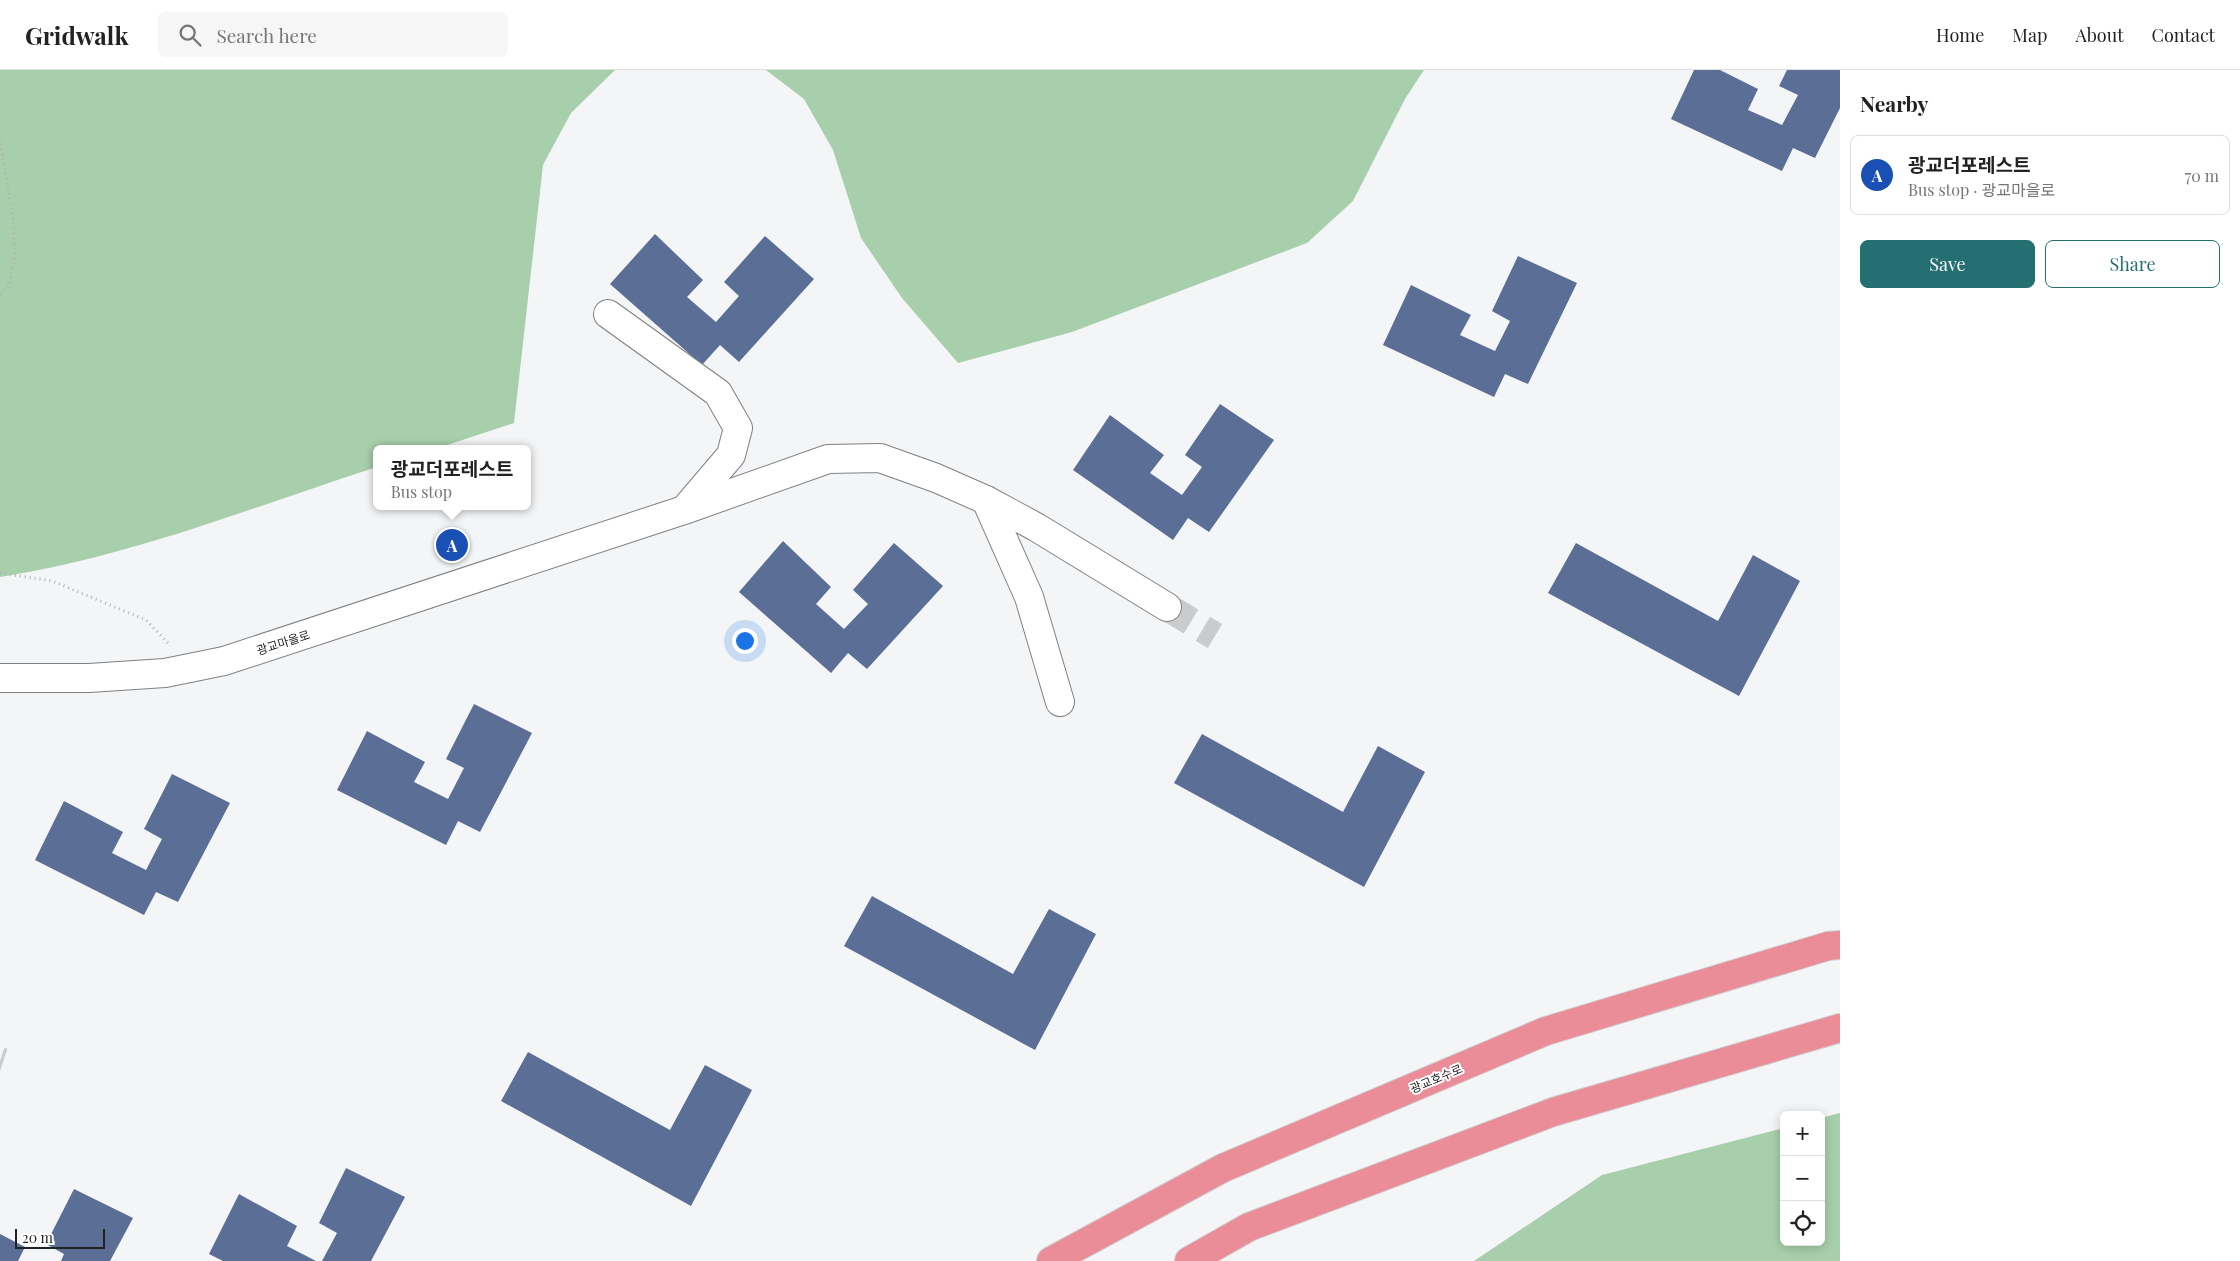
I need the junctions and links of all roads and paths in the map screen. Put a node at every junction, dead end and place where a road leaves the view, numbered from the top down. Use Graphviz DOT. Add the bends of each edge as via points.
graph roads {
  1 [pos="0,140"];
  2 [pos="0,295"];
  3 [pos="608,314"];
  4 [pos="986,500"];
  5 [pos="684,510"];
  6 [pos="0,573"];
  7 [pos="1166,606"];
  8 [pos="192,668"];
  9 [pos="0,678"];
  10 [pos="1060,702"];
  11 [pos="1840,944"];
  12 [pos="1840,1028"];
  13 [pos="1051,1261"];
  14 [pos="1189,1261"];
  1 -- 2 [label="path" via="13,218 15,256 9,286"];
  3 -- 5 [label="street" via="718,393 738,428 731,455"];
  4 -- 5 [label="street, 광교마을로" via="880,458 828,459"];
  4 -- 7 [label="street, 광교마을로"];
  4 -- 10 [label="street" via="1028,597"];
  5 -- 8 [label="street, 광교마을로" via="224,661"];
  6 -- 8 [label="path" via="52,581 146,620"];
  8 -- 9 [label="street, 광교마을로" via="89,678"];
  11 -- 13 [label="highway, 광교호수로" via="1546,1031 1223,1168"];
  12 -- 14 [label="highway" via="1553,1112 1249,1227"];
}
